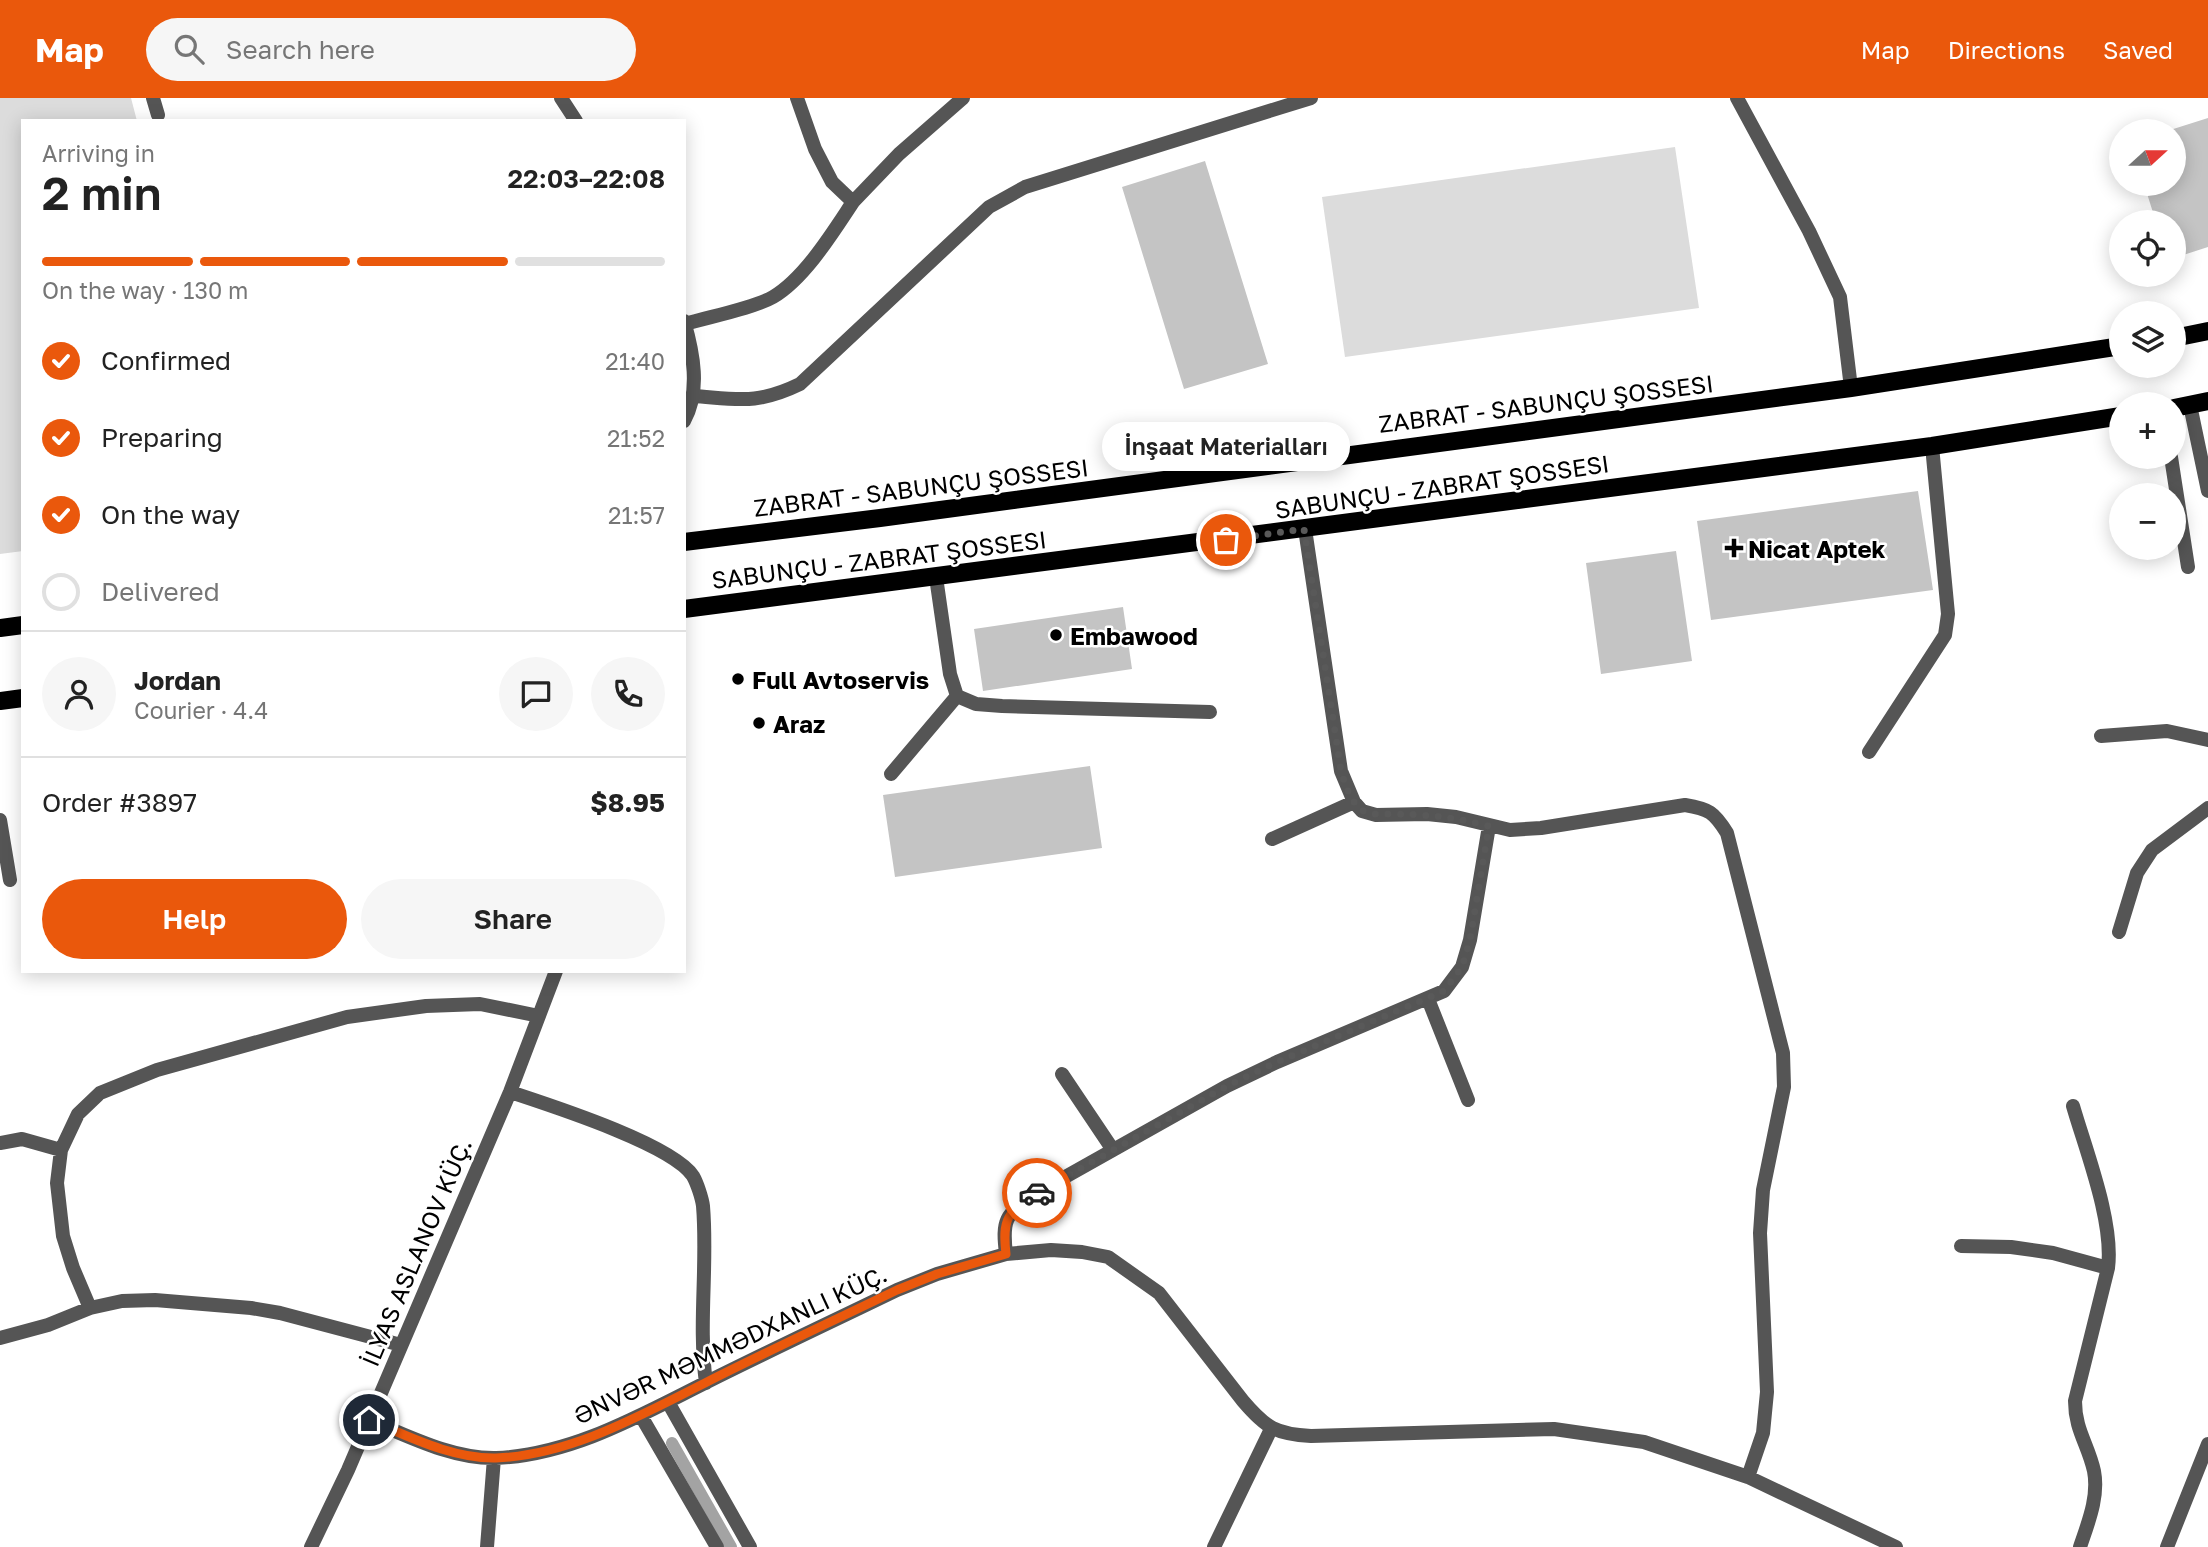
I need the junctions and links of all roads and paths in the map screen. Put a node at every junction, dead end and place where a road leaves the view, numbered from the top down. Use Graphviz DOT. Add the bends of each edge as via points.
graph roads {
  1 [pos="153,98"];
  2 [pos="562,98"];
  3 [pos="797,98"];
  4 [pos="963,98"];
  5 [pos="1311,98"];
  6 [pos="1737,98"];
  7 [pos="158,115"];
  8 [pos="575,119"];
  9 [pos="853,201"];
  10 [pos="686,323"];
  11 [pos="2208,331"];
  12 [pos="686,332"];
  13 [pos="2186,336"];
  14 [pos="2109,348"];
  15 [pos="689,361"];
  16 [pos="1851,388"];
  17 [pos="692,396"];
  18 [pos="2208,401"];
  19 [pos="2186,405"];
  20 [pos="686,415"];
  21 [pos="2109,418"];
  22 [pos="2186,419"];
  23 [pos="1932,446"];
  24 [pos="2173,469"];
  25 [pos="2208,491"];
  26 [pos="1304,529"];
  27 [pos="686,542"];
  28 [pos="2188,567"];
  29 [pos="936,577"];
  30 [pos="686,609"];
  31 [pos="21,625"];
  32 [pos="0,628"];
  33 [pos="957,696"];
  34 [pos="21,698"];
  35 [pos="0,701"];
  36 [pos="1210,712"];
  37 [pos="2101,736"];
  38 [pos="2208,740"];
  39 [pos="1869,752"];
  40 [pos="891,774"];
  41 [pos="1354,802"];
  42 [pos="2208,808"];
  43 [pos="0,820"];
  44 [pos="1489,826"];
  45 [pos="1272,839"];
  46 [pos="10,880"];
  47 [pos="2119,932"];
  48 [pos="555,973"];
  49 [pos="1428,999"];
  50 [pos="539,1016"];
  51 [pos="1062,1074"];
  52 [pos="510,1092"];
  53 [pos="1468,1100"];
  54 [pos="2073,1106"];
  55 [pos="0,1143"];
  56 [pos="61,1150"];
  57 [pos="1113,1150"];
  58 [pos="1961,1246"];
  59 [pos="1006,1254"];
  60 [pos="2108,1268"];
  61 [pos="90,1308"];
  62 [pos="0,1338"];
  63 [pos="401,1346"];
  64 [pos="706,1382"];
  65 [pos="668,1402"];
  66 [pos="640,1416"];
  67 [pos="369,1420"];
  68 [pos="1271,1429"];
  69 [pos="2208,1444"];
  70 [pos="494,1458"];
  71 [pos="1748,1477"];
  72 [pos="311,1547"];
  73 [pos="487,1547"];
  74 [pos="717,1547"];
  75 [pos="750,1547"];
  76 [pos="1214,1547"];
  77 [pos="1896,1547"];
  78 [pos="2080,1547"];
  79 [pos="2167,1547"];
  1 -- 7 [label="street"];
  2 -- 8 [label="street"];
  3 -- 9 [label="street" via="832,182"];
  4 -- 9 [label="street"];
  5 -- 17 [label="street" via="1026,187 989,206 800,384 755,400"];
  6 -- 16 [label="street" via="1840,297"];
  9 -- 10 [label="street" via="821,250 772,298"];
  11 -- 13 [label="main road"];
  12 -- 15 [label="street"];
  14 -- 16 [label="main road, ZABRAT - SABUNÇU ŞOSSESI"];
  15 -- 17 [label="street"];
  16 -- 27 [label="main road, ZABRAT - SABUNÇU ŞOSSESI"];
  17 -- 20 [label="street"];
  18 -- 19 [label="main road"];
  21 -- 23 [label="main road, SABUNÇU - ZABRAT ŞOSSESI"];
  22 -- 25 [label="street"];
  23 -- 26 [label="main road, SABUNÇU - ZABRAT ŞOSSESI"];
  23 -- 39 [label="street" via="1948,614 1945,635"];
  24 -- 28 [label="street"];
  26 -- 29 [label="main road, SABUNÇU - ZABRAT ŞOSSESI"];
  26 -- 41 [label="street" via="1341,771"];
  29 -- 30 [label="main road, SABUNÇU - ZABRAT ŞOSSESI"];
  29 -- 33 [label="street"];
  31 -- 32 [label="main road"];
  33 -- 36 [label="street" via="976,704 1002,706"];
  33 -- 40 [label="street"];
  34 -- 35 [label="main road"];
  37 -- 38 [label="street" via="2167,731"];
  41 -- 44 [label="street" via="1362,811 1376,814 1456,817"];
  41 -- 45 [label="street"];
  42 -- 47 [label="street" via="2152,850 2137,873"];
  43 -- 46 [label="street"];
  44 -- 49 [label="street" via="1462,967 1444,991"];
  44 -- 71 [label="street" via="1541,828 1685,805 1706,808 1727,833 1783,1053 1784,1075 1760,1233 1767,1392 1763,1433"];
  48 -- 50 [label="street, İLYAS ASLANOV KÜÇ."];
  49 -- 53 [label="street"];
  49 -- 57 [label="street" via="1277,1062"];
  50 -- 52 [label="street, İLYAS ASLANOV KÜÇ."];
  50 -- 56 [label="street" via="480,1004 347,1017 157,1070 100,1093 78,1114"];
  51 -- 57 [label="street"];
  52 -- 63 [label="street, İLYAS ASLANOV KÜÇ."];
  52 -- 64 [label="street" via="583,1115 673,1157 693,1176 703,1204"];
  54 -- 60 [label="street" via="2106,1221 2111,1250"];
  55 -- 56 [label="street" via="22,1139"];
  56 -- 61 [label="street" via="57,1183 63,1236"];
  57 -- 59 [label="street" via="1012,1211 1003,1230"];
  58 -- 60 [label="street" via="2053,1253"];
  59 -- 64 [label="street" via="897,1290"];
  59 -- 68 [label="street" via="1051,1250 1108,1257 1159,1293 1243,1401"];
  60 -- 78 [label="street" via="2075,1401 2075,1417 2095,1482 2093,1507"];
  61 -- 62 [label="street"];
  61 -- 63 [label="street" via="155,1300 251,1308"];
  63 -- 67 [label="street, İLYAS ASLANOV KÜÇ."];
  64 -- 65 [label="street"];
  65 -- 66 [label="street"];
  65 -- 75 [label="street"];
  66 -- 70 [label="street" via="533,1454"];
  66 -- 74 [label="street"];
  67 -- 70 [label="street" via="434,1446"];
  67 -- 72 [label="street, İLYAS ASLANOV KÜÇ."];
  68 -- 71 [label="street" via="1311,1436 1554,1429 1644,1442"];
  68 -- 76 [label="street"];
  69 -- 79 [label="street"];
  70 -- 73 [label="street"];
  71 -- 77 [label="street"];
}
